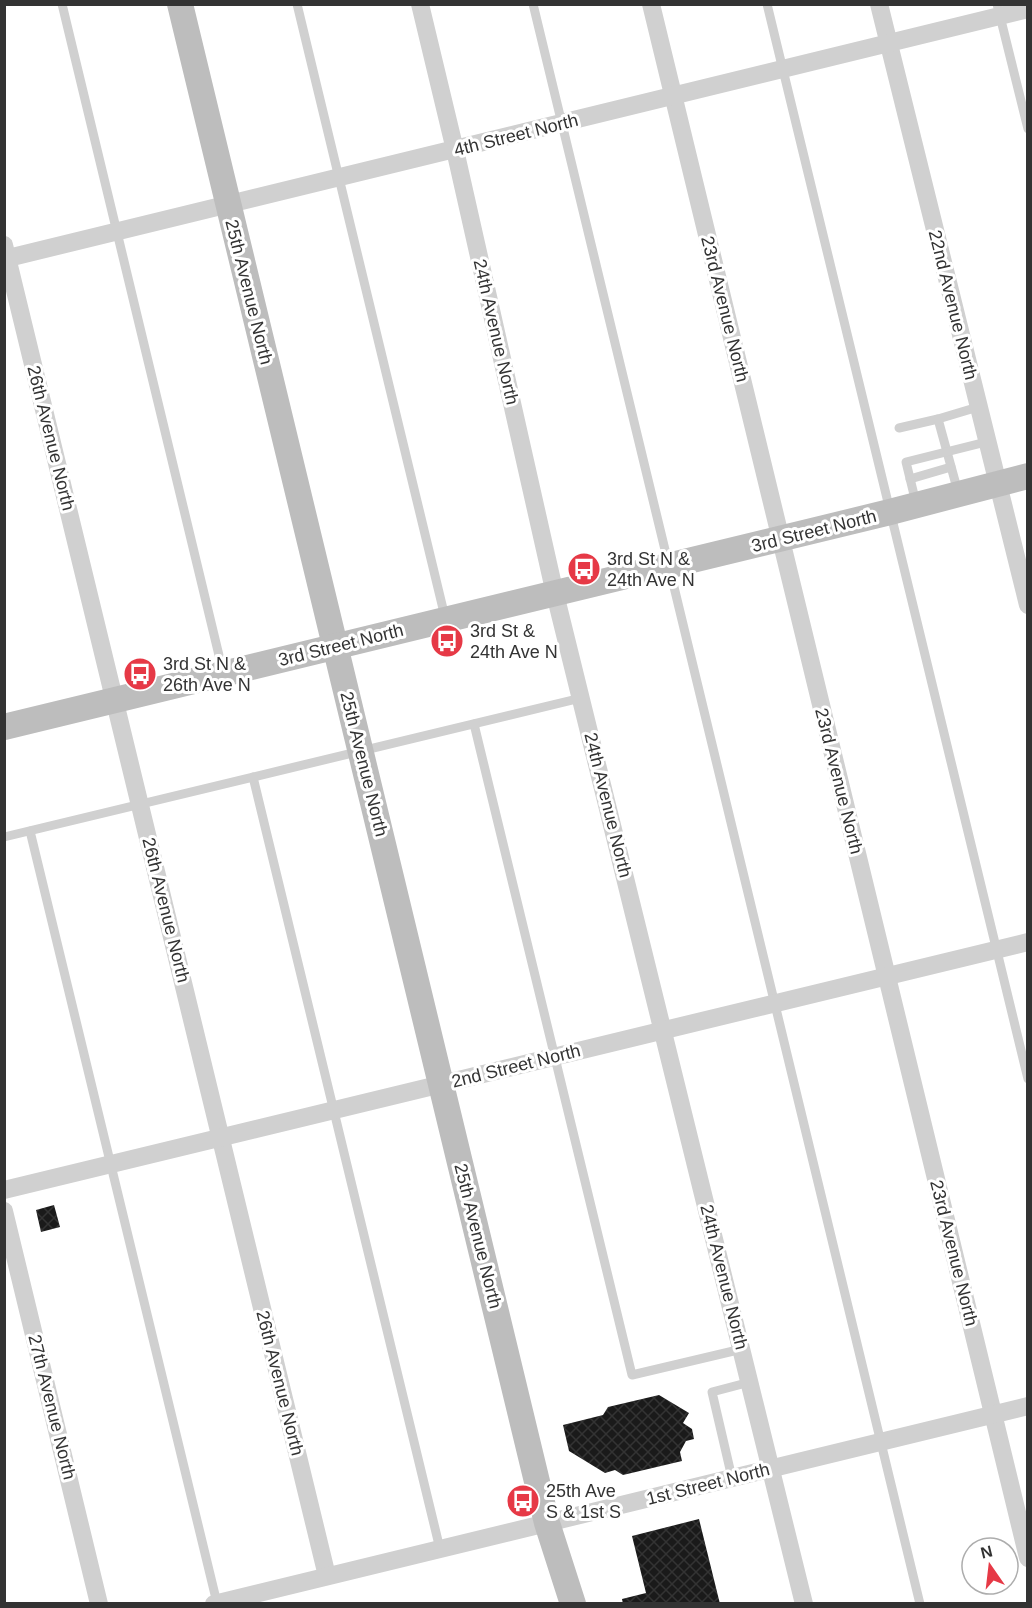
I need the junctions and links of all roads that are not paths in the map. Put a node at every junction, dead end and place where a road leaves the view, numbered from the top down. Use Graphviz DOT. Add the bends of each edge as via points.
graph roads {
  1 [pos="62,4"];
  2 [pos="180,4"];
  3 [pos="297,4"];
  4 [pos="420,4"];
  5 [pos="533,4"];
  6 [pos="651,4"];
  7 [pos="767,4"];
  8 [pos="879,4"];
  9 [pos="1028,9"];
  10 [pos="998,10"];
  11 [pos="889,42"];
  12 [pos="783,70"];
  13 [pos="674,97"];
  14 [pos="562,124"];
  15 [pos="1028,129"];
  16 [pos="455,150"];
  17 [pos="339,178"];
  18 [pos="228,205"];
  19 [pos="117,231"];
  20 [pos="6,254"];
  21 [pos="978,407"];
  22 [pos="938,419"];
  23 [pos="899,428"];
  24 [pos="986,442"];
  25 [pos="946,452"];
  26 [pos="951,467"];
  27 [pos="1028,476"];
  28 [pos="910,479"];
  29 [pos="997,483"];
  30 [pos="958,494"];
  31 [pos="916,505"];
  32 [pos="890,512"];
  33 [pos="781,539"];
  34 [pos="669,566"];
  35 [pos="555,594"];
  36 [pos="1028,605"];
  37 [pos="446,620"];
  38 [pos="335,647"];
  39 [pos="223,674"];
  40 [pos="581,698"];
  41 [pos="115,700"];
  42 [pos="474,724"];
  43 [pos="4,727"];
  44 [pos="360,751"];
  45 [pos="253,777"];
  46 [pos="140,805"];
  47 [pos="30,831"];
  48 [pos="4,837"];
  49 [pos="1028,942"];
  50 [pos="996,949"];
  51 [pos="886,976"];
  52 [pos="775,1003"];
  53 [pos="664,1030"];
  54 [pos="554,1056"];
  55 [pos="1028,1079"];
  56 [pos="441,1084"];
  57 [pos="333,1110"];
  58 [pos="221,1137"];
  59 [pos="111,1164"];
  60 [pos="4,1190"];
  61 [pos="4,1211"];
  62 [pos="742,1349"];
  63 [pos="750,1382"];
  64 [pos="1028,1406"];
  65 [pos="993,1414"];
  66 [pos="881,1442"];
  67 [pos="771,1468"];
  68 [pos="732,1478"];
  69 [pos="548,1523"];
  70 [pos="440,1549"];
  71 [pos="1028,1558"];
  72 [pos="327,1576"];
  73 [pos="216,1603"];
  74 [pos="99,1604"];
  75 [pos="555,1604"];
  76 [pos="573,1604"];
  77 [pos="804,1604"];
  78 [pos="920,1604"];
  1 -- 19 [label="lane"];
  2 -- 18 [label="street, 25th Avenue North"];
  3 -- 17 [label="lane"];
  4 -- 16 [label="street, 24th Avenue North"];
  5 -- 14 [label="lane"];
  6 -- 13 [label="street, 23rd Avenue North"];
  7 -- 12 [label="lane"];
  8 -- 11 [label="street, 22nd Avenue North"];
  9 -- 10 [label="street, 4th Street North"];
  10 -- 11 [label="street, 4th Street North"];
  10 -- 15 [label="lane"];
  11 -- 12 [label="street, 4th Street North"];
  11 -- 21 [label="street, 22nd Avenue North"];
  12 -- 13 [label="street, 4th Street North"];
  12 -- 32 [label="lane"];
  13 -- 14 [label="street, 4th Street North"];
  13 -- 33 [label="street, 23rd Avenue North"];
  14 -- 16 [label="street, 4th Street North"];
  14 -- 34 [label="lane"];
  16 -- 17 [label="street, 4th Street North"];
  16 -- 35 [label="street, 24th Avenue North"];
  17 -- 18 [label="street, 4th Street North"];
  17 -- 37 [label="lane"];
  18 -- 19 [label="street, 4th Street North"];
  18 -- 38 [label="street, 25th Avenue North"];
  19 -- 20 [label="street, 4th Street North"];
  19 -- 39 [label="lane"];
  20 -- 41 [label="street, 26th Avenue North"];
  21 -- 22 [label="lane"];
  21 -- 24 [label="street, 22nd Avenue North"];
  22 -- 23 [label="lane"];
  22 -- 25 [label="lane"];
  24 -- 25 [label="lane"];
  24 -- 29 [label="street, 22nd Avenue North"];
  25 -- 26 [label="lane"];
  25 -- 28 [label="lane" via="906,462"];
  26 -- 28 [label="lane"];
  26 -- 30 [label="lane"];
  27 -- 29 [label="street, 3rd Street North"];
  28 -- 31 [label="lane"];
  29 -- 30 [label="street, 3rd Street North"];
  29 -- 36 [label="street, 22nd Avenue North"];
  30 -- 31 [label="street, 3rd Street North"];
  31 -- 32 [label="street, 3rd Street North"];
  32 -- 33 [label="street, 3rd Street North"];
  32 -- 50 [label="lane"];
  33 -- 34 [label="street, 3rd Street North"];
  33 -- 51 [label="street, 23rd Avenue North"];
  34 -- 35 [label="street, 3rd Street North"];
  34 -- 52 [label="lane"];
  35 -- 37 [label="street, 3rd Street North"];
  35 -- 40 [label="street, 24th Avenue North"];
  37 -- 38 [label="street, 3rd Street North"];
  38 -- 39 [label="street, 3rd Street North"];
  38 -- 44 [label="street, 25th Avenue North"];
  39 -- 41 [label="street, 3rd Street North"];
  40 -- 42 [label="lane"];
  40 -- 53 [label="street, 24th Avenue North"];
  41 -- 43 [label="street, 3rd Street North"];
  41 -- 46 [label="street, 26th Avenue North"];
  42 -- 44 [label="lane"];
  42 -- 54 [label="lane"];
  44 -- 45 [label="lane"];
  44 -- 56 [label="street, 25th Avenue North"];
  45 -- 46 [label="lane"];
  45 -- 57 [label="lane"];
  46 -- 47 [label="lane"];
  46 -- 58 [label="street, 26th Avenue North"];
  47 -- 48 [label="lane"];
  47 -- 59 [label="lane"];
  49 -- 50 [label="street, 2nd Street North"];
  50 -- 51 [label="street, 2nd Street North"];
  50 -- 55 [label="lane"];
  51 -- 52 [label="street, 2nd Street North"];
  51 -- 65 [label="street, 23rd Avenue North"];
  52 -- 53 [label="street, 2nd Street North"];
  52 -- 66 [label="lane"];
  53 -- 54 [label="street, 2nd Street North"];
  53 -- 62 [label="street, 24th Avenue North"];
  54 -- 56 [label="street, 2nd Street North"];
  54 -- 62 [label="lane" via="632,1375"];
  56 -- 57 [label="street, 2nd Street North"];
  56 -- 69 [label="street, 25th Avenue North"];
  57 -- 58 [label="street, 2nd Street North"];
  57 -- 70 [label="lane"];
  58 -- 59 [label="street, 2nd Street North"];
  58 -- 72 [label="street, 26th Avenue North"];
  59 -- 60 [label="street, 2nd Street North"];
  59 -- 73 [label="lane"];
  61 -- 74 [label="street, 27th Avenue North"];
  62 -- 63 [label="street, 24th Avenue North"];
  63 -- 67 [label="street, 24th Avenue North"];
  63 -- 68 [label="lane" via="712,1392"];
  64 -- 65 [label="street, 1st Street North"];
  65 -- 66 [label="street, 1st Street North"];
  65 -- 71 [label="street, 23rd Avenue North"];
  66 -- 67 [label="street, 1st Street North"];
  66 -- 78 [label="lane"];
  67 -- 68 [label="street, 1st Street North"];
  67 -- 77 [label="street, 24th Avenue North"];
  68 -- 69 [label="street, 1st Street North"];
  69 -- 70 [label="street, 1st Street North"];
  69 -- 75 [label="street, 25th Avenue North"];
  69 -- 76 [label="street, 25th Avenue North"];
  70 -- 72 [label="street, 1st Street North"];
  72 -- 73 [label="street, 1st Street North"];
}
